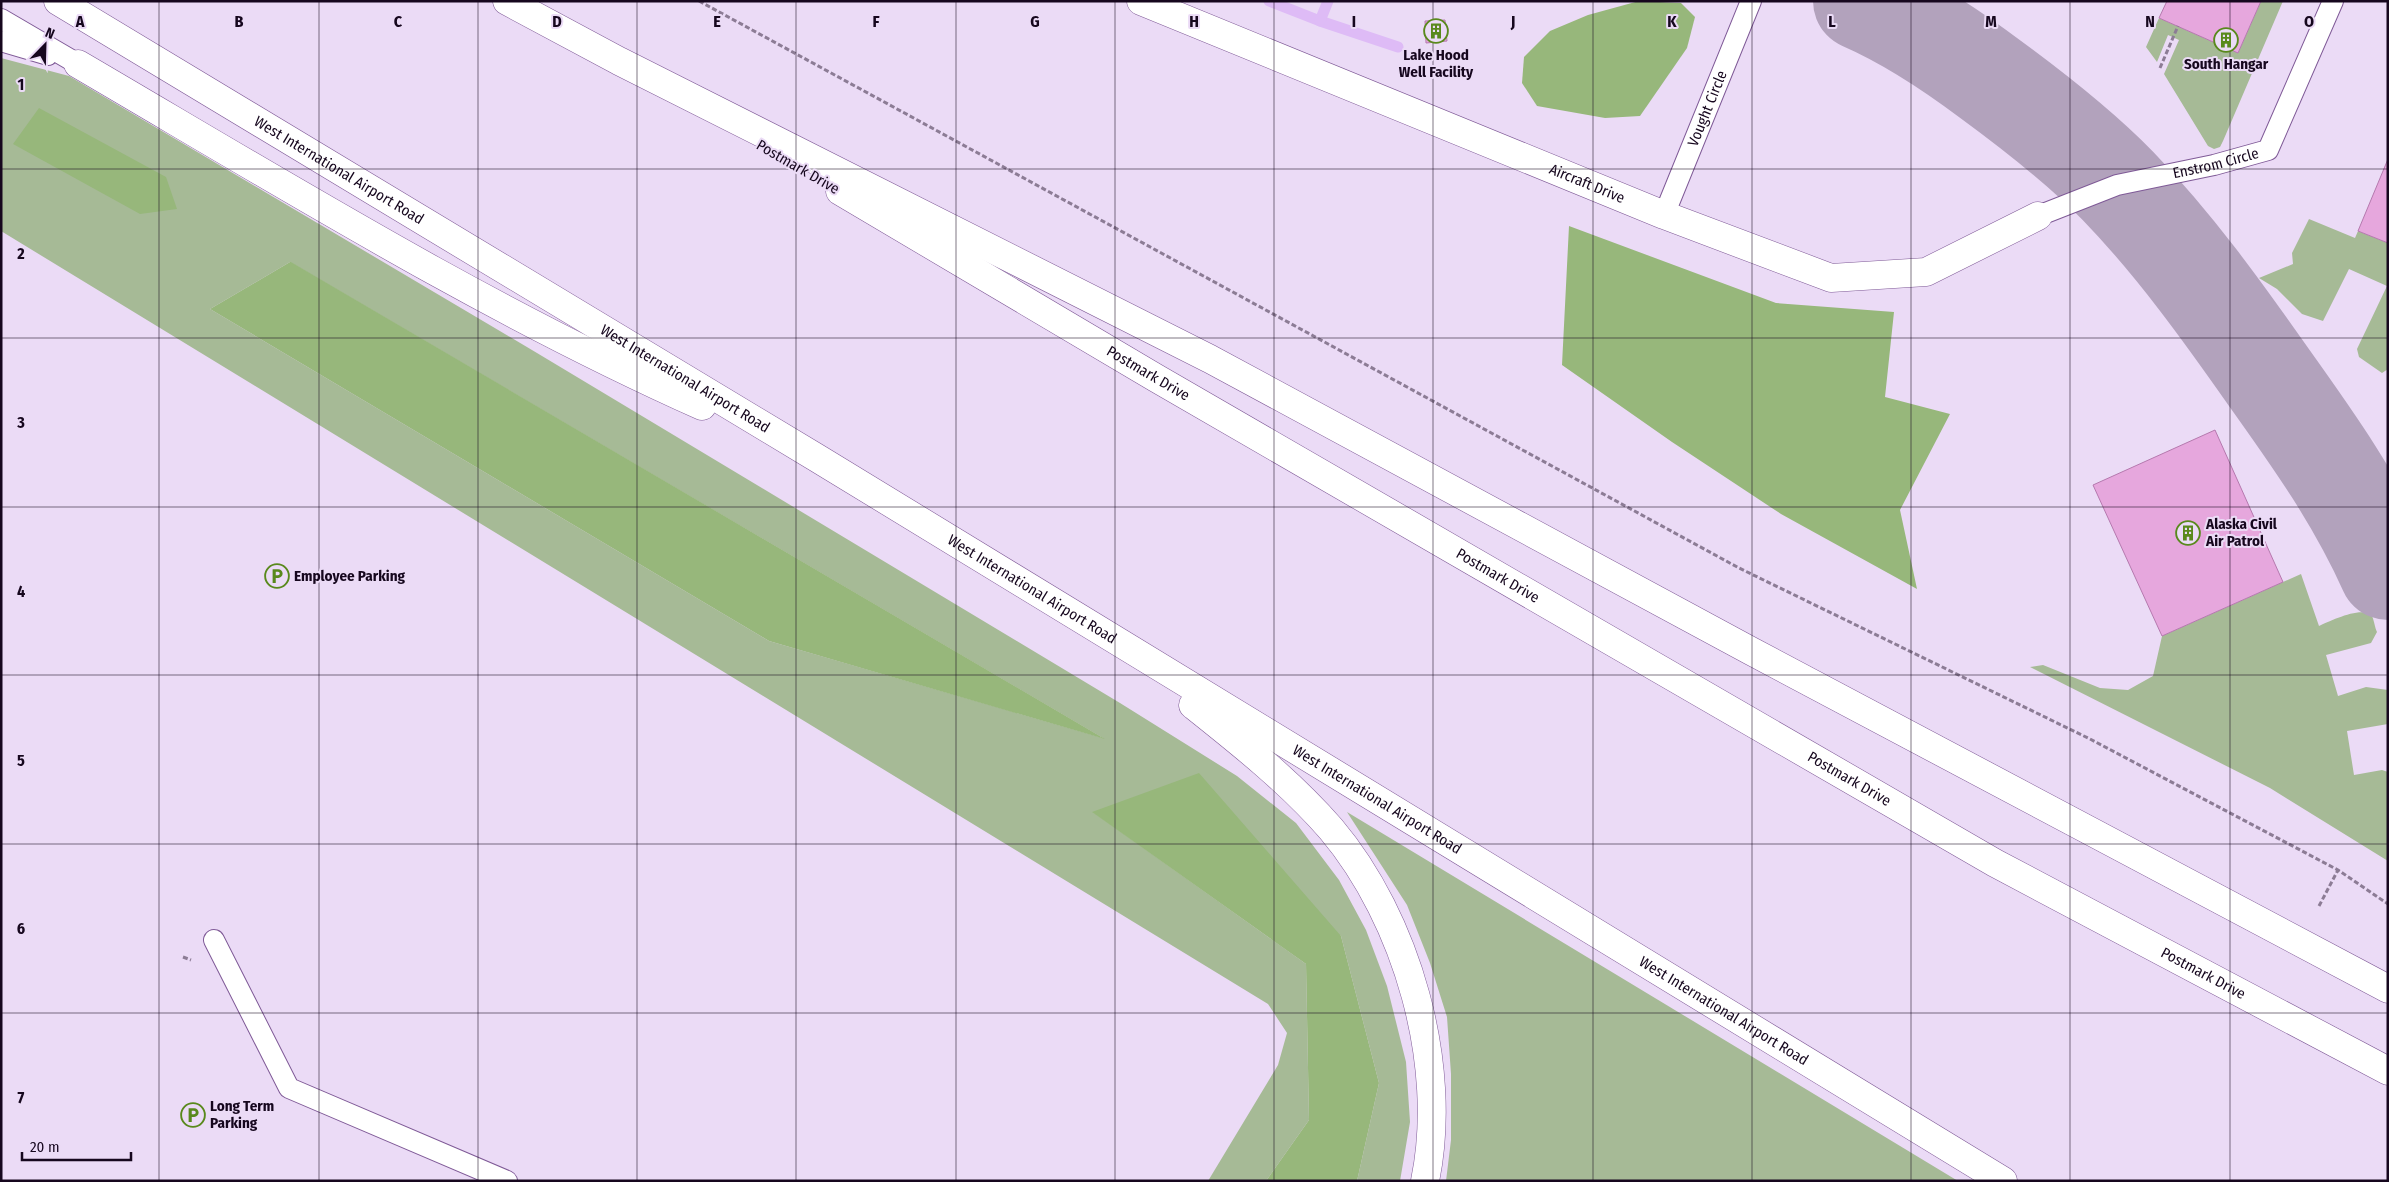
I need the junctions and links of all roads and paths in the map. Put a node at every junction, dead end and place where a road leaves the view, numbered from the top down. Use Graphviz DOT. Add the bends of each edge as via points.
graph roads {
  1 [pos="58,1"];
  2 [pos="507,1"];
  3 [pos="699,1"];
  4 [pos="1141,1"];
  5 [pos="1751,1"];
  6 [pos="2333,1"];
  7 [pos="1,19"];
  8 [pos="2178,26"];
  9 [pos="1,41"];
  10 [pos="618,61"];
  11 [pos="78,64"];
  12 [pos="2160,68"];
  13 [pos="1664,215"];
  14 [pos="2038,216"];
  15 [pos="817,458"];
  16 [pos="1099,631"];
  17 [pos="2338,870"];
  18 [pos="2388,904"];
  19 [pos="2319,906"];
  20 [pos="214,940"];
  21 [pos="2388,989"];
  22 [pos="2388,1071"];
  23 [pos="507,1181"];
  24 [pos="1425,1181"];
  25 [pos="2003,1181"];
  1 -- 15 [label="street, West International Airport Road"];
  2 -- 10 [label="street, Postmark Drive"];
  3 -- 17 [label="path" via="1739,568 2090,739"];
  4 -- 13 [label="street, Aircraft Drive"];
  5 -- 13 [label="lane, Vought Circle"];
  6 -- 14 [label="lane, Enstrom Circle" via="2268,150 2214,166 2117,185"];
  7 -- 11 [label="lane"];
  8 -- 12 [label="path"];
  9 -- 11 [label="lane"];
  10 -- 21 [label="street, Postmark Drive" via="1210,359"];
  10 -- 22 [label="street, Postmark Drive" via="1148,373 1987,858"];
  11 -- 15 [label="street" via="493,305 610,364"];
  13 -- 14 [label="street, Aircraft Drive" via="1831,278 1926,272"];
  15 -- 16 [label="street, West International Airport Road"];
  16 -- 24 [label="street" via="1296,791 1332,830 1367,879 1391,927 1413,986 1425,1038 1431,1080 1432,1124"];
  16 -- 25 [label="street, West International Airport Road"];
  17 -- 18 [label="path"];
  17 -- 19 [label="path"];
  20 -- 23 [label="lane" via="289,1088"];
}
